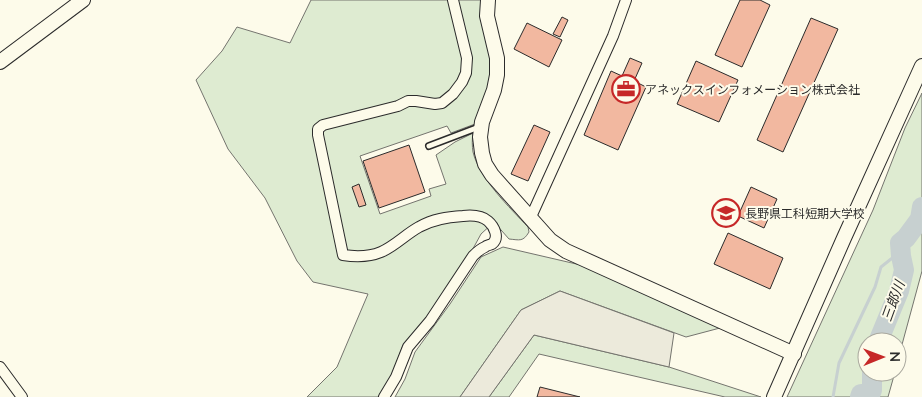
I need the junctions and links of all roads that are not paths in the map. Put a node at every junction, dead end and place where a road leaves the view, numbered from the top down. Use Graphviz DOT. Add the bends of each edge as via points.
graph roads {
  1 [pos="83,0"];
  2 [pos="453,0"];
  3 [pos="488,0"];
  4 [pos="626,0"];
  5 [pos="0,62"];
  6 [pos="922,66"];
  7 [pos="482,126"];
  8 [pos="429,146"];
  9 [pos="530,219"];
  10 [pos="794,354"];
  11 [pos="0,367"];
  12 [pos="22,397"];
  13 [pos="384,397"];
  14 [pos="774,397"];
  1 -- 5 [label="street"];
  2 -- 13 [label="street" via="467,58 466,73 453,94 442,103 408,101 318,129 343,254 367,256 381,252 434,220 472,215 484,217 495,229 493,243 479,249 473,256 430,321 408,347"];
  3 -- 7 [label="street" via="487,16 498,58 494,90"];
  4 -- 9 [label="street" via="613,36"];
  6 -- 10 [label="street"];
  7 -- 8 [label="lane"];
  7 -- 9 [label="street" via="480,137 485,164"];
  9 -- 10 [label="street" via="566,251"];
  10 -- 14 [label="street"];
  11 -- 12 [label="street"];
}
